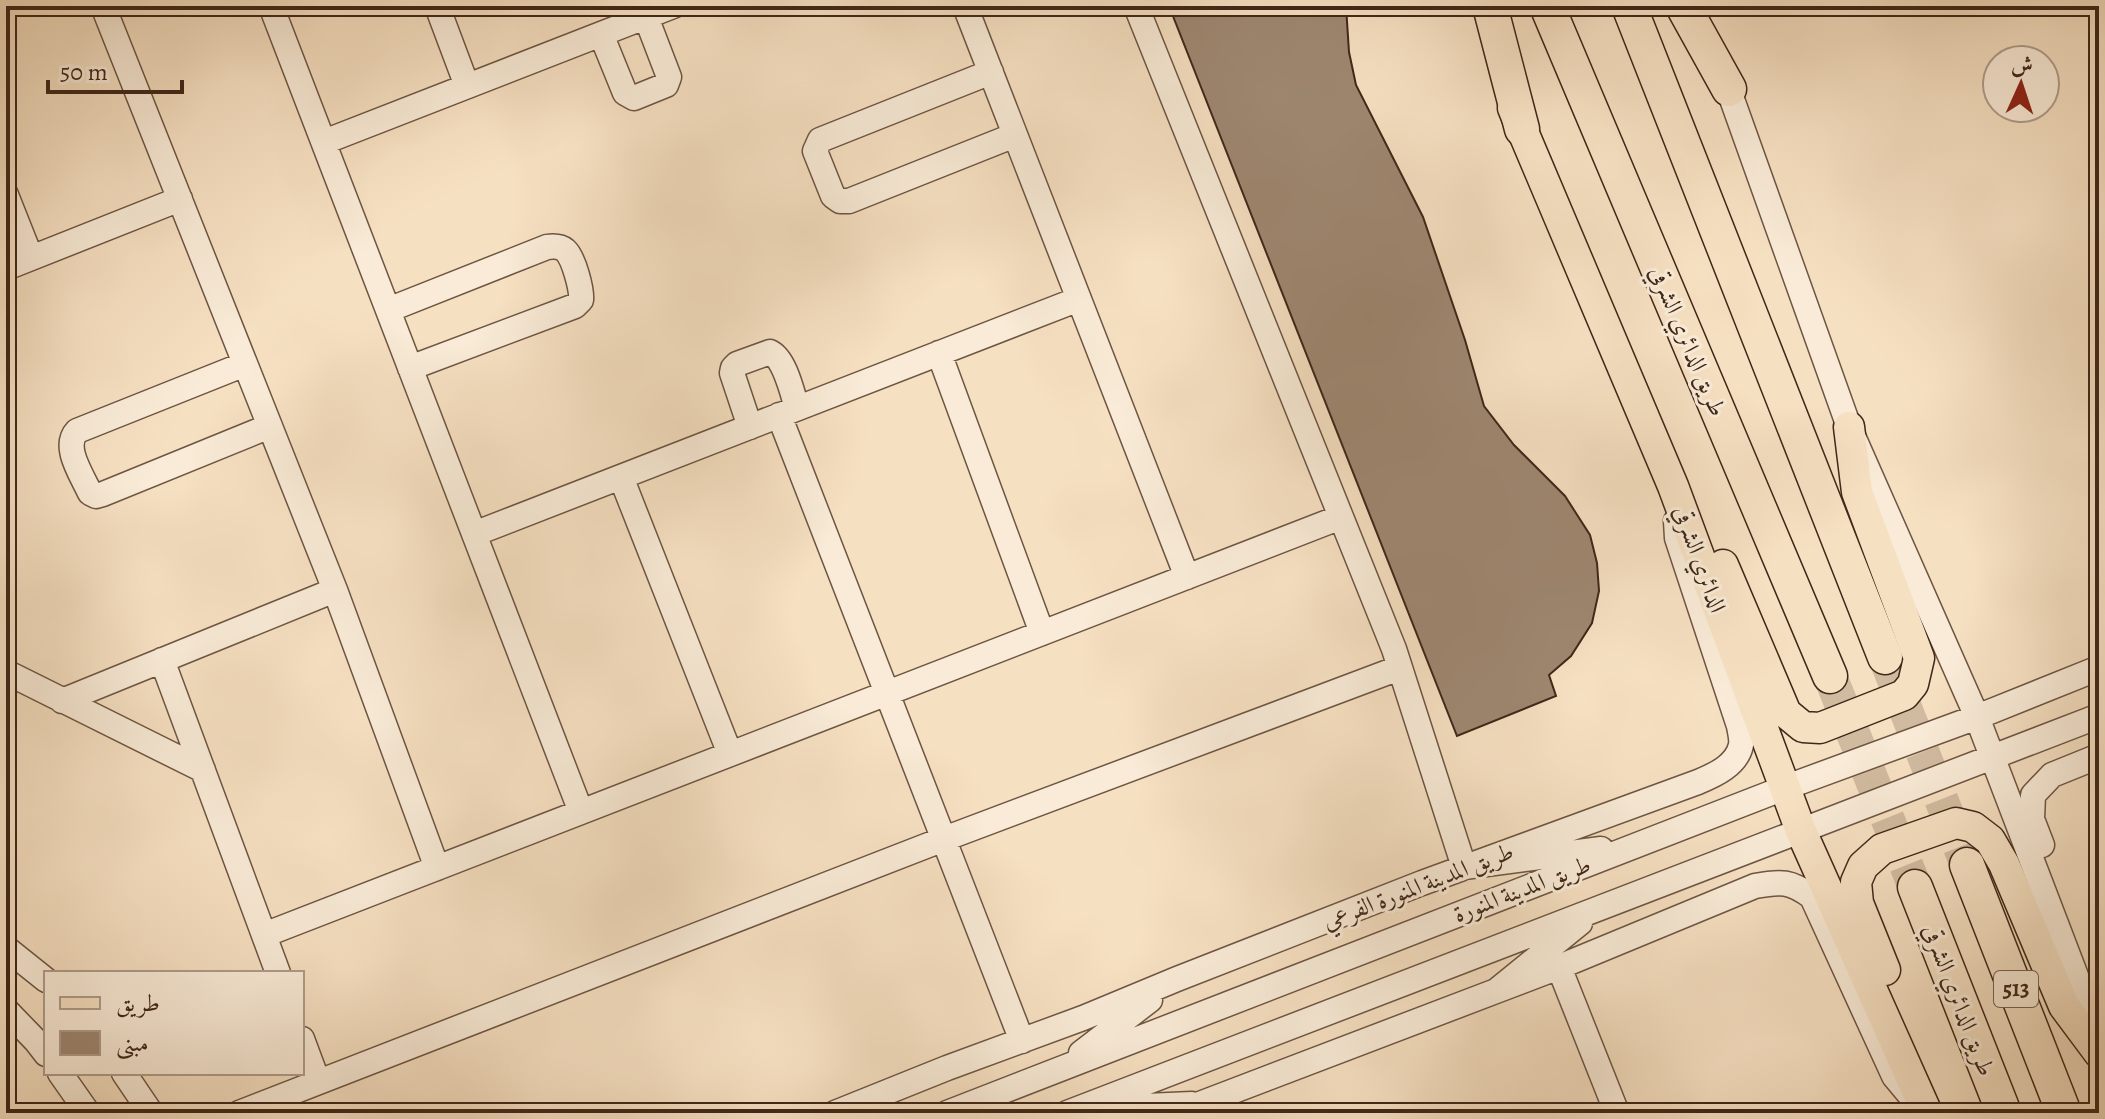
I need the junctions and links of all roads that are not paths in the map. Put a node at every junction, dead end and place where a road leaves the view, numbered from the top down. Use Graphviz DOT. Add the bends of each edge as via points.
graph roads {
  1 [pos="103,6"];
  2 [pos="271,6"];
  3 [pos="437,6"];
  4 [pos="673,6"];
  5 [pos="965,6"];
  6 [pos="1136,6"];
  7 [pos="1472,6"];
  8 [pos="1490,6"];
  9 [pos="1547,6"];
  10 [pos="1629,6"];
  11 [pos="1683,6"];
  12 [pos="1696,6"];
  13 [pos="646,17"];
  14 [pos="613,22"];
  15 [pos="991,72"];
  16 [pos="467,86"];
  17 [pos="1729,89"];
  18 [pos="1522,129"];
  19 [pos="1015,135"];
  20 [pos="324,142"];
  21 [pos="6,195"];
  22 [pos="180,199"];
  23 [pos="31,258"];
  24 [pos="6,268"];
  25 [pos="1079,299"];
  26 [pos="388,310"];
  27 [pos="939,353"];
  28 [pos="245,364"];
  29 [pos="410,368"];
  30 [pos="788,412"];
  31 [pos="270,426"];
  32 [pos="750,427"];
  33 [pos="1849,427"];
  34 [pos="621,477"];
  35 [pos="1673,486"];
  36 [pos="1341,517"];
  37 [pos="474,534"];
  38 [pos="1187,577"];
  39 [pos="335,590"];
  40 [pos="1042,633"];
  41 [pos="1885,657"];
  42 [pos="162,660"];
  43 [pos="1399,668"];
  44 [pos="2099,668"];
  45 [pos="6,672"];
  46 [pos="1830,676"];
  47 [pos="887,693"];
  48 [pos="62,701"];
  49 [pos="2099,716"];
  50 [pos="1977,717"];
  51 [pos="730,754"];
  52 [pos="2099,756"];
  53 [pos="1993,757"];
  54 [pos="203,770"];
  55 [pos="1784,788"];
  56 [pos="581,812"];
  57 [pos="1801,831"];
  58 [pos="944,839"];
  59 [pos="1639,844"];
  60 [pos="1967,865"];
  61 [pos="1464,867"];
  62 [pos="437,868"];
  63 [pos="1915,887"];
  64 [pos="1598,909"];
  65 [pos="264,935"];
  66 [pos="6,948"];
  67 [pos="1559,967"];
  68 [pos="277,971"];
  69 [pos="44,978"];
  70 [pos="1177,979"];
  71 [pos="1496,991"];
  72 [pos="2099,997"];
  73 [pos="6,1010"];
  74 [pos="2099,1036"];
  75 [pos="1022,1041"];
  76 [pos="304,1044"];
  77 [pos="44,1051"];
  78 [pos="2099,1053"];
  79 [pos="1059,1070"];
  80 [pos="61,1075"];
  81 [pos="125,1075"];
  82 [pos="318,1082"];
  83 [pos="1200,1104"];
  84 [pos="1073,1111"];
  85 [pos="88,1113"];
  86 [pos="151,1113"];
  87 [pos="239,1113"];
  88 [pos="835,1113"];
  89 [pos="947,1113"];
  90 [pos="1176,1113"];
  91 [pos="1617,1113"];
  92 [pos="1927,1113"];
  93 [pos="2004,1113"];
  94 [pos="2064,1113"];
  1 -- 22 [label="street"];
  2 -- 20 [label="street"];
  3 -- 16 [label="street"];
  4 -- 13 [label="street"];
  5 -- 15 [label="street"];
  6 -- 36 [label="street"];
  7 -- 18 [label="main road, الدائري الشرقي"];
  8 -- 18 [label="highway"];
  9 -- 46 [label="highway, طريق الدائري الشرقي"];
  10 -- 41 [label="highway"];
  11 -- 17 [label="highway"];
  12 -- 17 [label="street"];
  13 -- 14 [label="street"];
  13 -- 14 [label="street" via="669,77 666,85 634,98 625,93"];
  14 -- 16 [label="street"];
  15 -- 19 [label="street"];
  15 -- 19 [label="street" via="820,140 815,151 833,196 849,201"];
  16 -- 20 [label="street"];
  17 -- 33 [label="street"];
  18 -- 35 [label="main road, الدائري الشرقي"];
  19 -- 25 [label="street"];
  20 -- 26 [label="street"];
  21 -- 23 [label="street"];
  22 -- 23 [label="street"];
  22 -- 28 [label="street"];
  23 -- 24 [label="street"];
  25 -- 27 [label="street"];
  25 -- 38 [label="street"];
  26 -- 29 [label="street"];
  26 -- 29 [label="street" via="547,247 564,249 569,256 582,291 575,306"];
  27 -- 30 [label="street"];
  27 -- 40 [label="street"];
  28 -- 31 [label="street"];
  28 -- 31 [label="street" via="77,431 70,446 96,496"];
  29 -- 37 [label="street"];
  30 -- 32 [label="street"];
  30 -- 32 [label="street" via="775,353 737,364 732,373"];
  30 -- 47 [label="street"];
  31 -- 39 [label="street"];
  32 -- 34 [label="street"];
  33 -- 35 [label="main road" via="1857,492 1919,658 1913,684 1904,695 1820,728 1803,727 1786,713 1708,529"];
  33 -- 50 [label="street"];
  34 -- 37 [label="street"];
  34 -- 51 [label="street"];
  35 -- 55 [label="main road, الدائري الشرقي"];
  35 -- 61 [label="street, طريق المدينة المنورة الفرعي" via="1677,538 1739,726 1736,758 1698,782"];
  36 -- 38 [label="street"];
  36 -- 43 [label="street"];
  37 -- 56 [label="street"];
  38 -- 40 [label="street"];
  39 -- 42 [label="street"];
  39 -- 62 [label="street"];
  40 -- 47 [label="street"];
  42 -- 48 [label="street"];
  42 -- 54 [label="street"];
  43 -- 58 [label="street"];
  43 -- 61 [label="street"];
  44 -- 50 [label="street, طريق المدينة المنورة"];
  45 -- 48 [label="street"];
  47 -- 51 [label="street"];
  47 -- 58 [label="street"];
  48 -- 54 [label="street"];
  49 -- 53 [label="street, طريق المدينة المنورة"];
  50 -- 53 [label="street"];
  50 -- 55 [label="street, طريق المدينة المنورة"];
  51 -- 56 [label="street"];
  52 -- 72 [label="street" via="2052,775 2033,795 2032,819"];
  53 -- 57 [label="street, طريق المدينة المنورة"];
  53 -- 74 [label="street"];
  54 -- 65 [label="street"];
  55 -- 57 [label="main road, الدائري الشرقي"];
  55 -- 59 [label="street, طريق المدينة المنورة"];
  56 -- 62 [label="street"];
  57 -- 64 [label="street, طريق المدينة المنورة"];
  57 -- 92 [label="main road, الدائري الشرقي"];
  58 -- 75 [label="street"];
  58 -- 82 [label="street"];
  59 -- 61 [label="street"];
  59 -- 79 [label="street, طريق المدينة المنورة"];
  60 -- 94 [label="highway, 513"];
  61 -- 70 [label="street, طريق المدينة المنورة الفرعي"];
  62 -- 65 [label="street"];
  63 -- 93 [label="highway, طريق الدائري الشرقي / 513"];
  64 -- 71 [label="street"];
  64 -- 84 [label="street, طريق المدينة المنورة"];
  65 -- 68 [label="street"];
  66 -- 69 [label="street"];
  67 -- 71 [label="street"];
  67 -- 91 [label="street"];
  67 -- 92 [label="street" via="1755,886 1789,883 1812,897 1894,1076"];
  70 -- 75 [label="street, طريق المدينة المنورة الفرعي"];
  70 -- 79 [label="street"];
  71 -- 83 [label="street"];
  73 -- 77 [label="street"];
  75 -- 88 [label="street, طريق المدينة المنورة الفرعي"];
  76 -- 82 [label="street"];
  78 -- 92 [label="main road" via="2064,1006 1990,840 1973,827 1956,823 1882,849 1863,866 1856,882 1858,903 1921,1058"];
  79 -- 89 [label="street, طريق المدينة المنورة"];
  80 -- 85 [label="street"];
  81 -- 86 [label="street"];
  82 -- 87 [label="street"];
  83 -- 84 [label="street"];
  83 -- 90 [label="street"];
}
